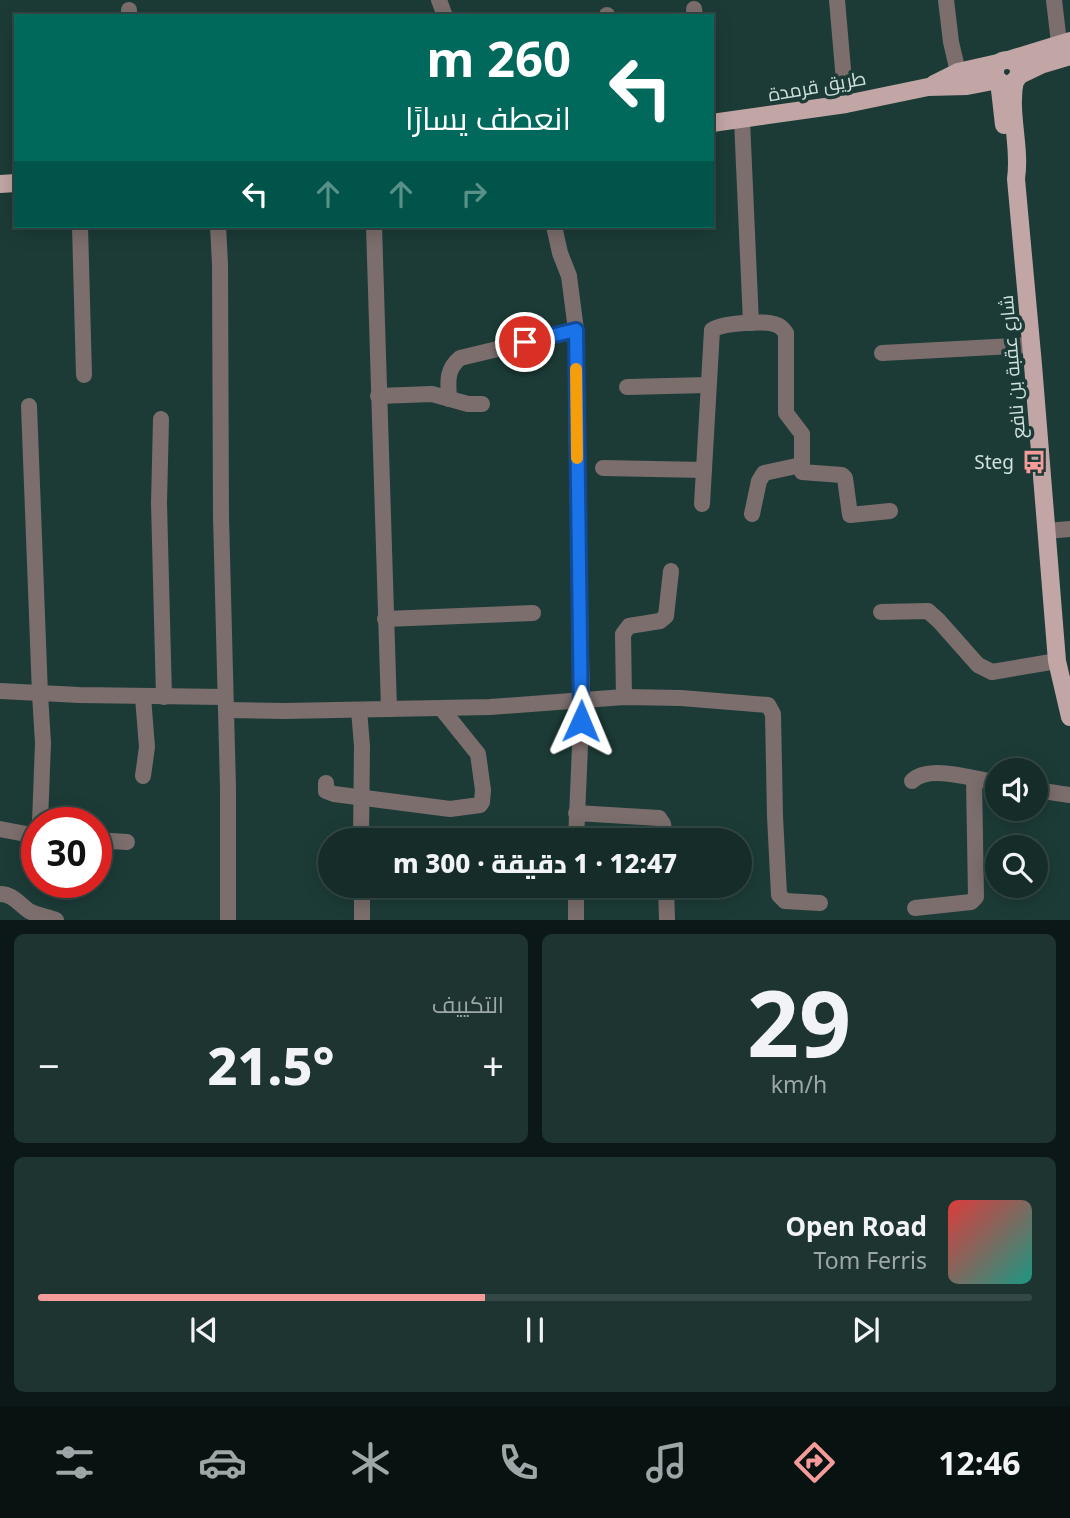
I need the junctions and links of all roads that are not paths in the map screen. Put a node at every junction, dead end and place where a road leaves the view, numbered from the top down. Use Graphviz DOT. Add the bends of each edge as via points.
graph roads {
  1 [pos="836,0"];
  2 [pos="946,0"];
  3 [pos="1054,0"];
  4 [pos="1066,47"];
  5 [pos="1006,73"];
  6 [pos="963,79"];
  7 [pos="1000,101"];
  8 [pos="846,104"];
  9 [pos="742,120"];
  10 [pos="714,123"];
  11 [pos="1016,180"];
  12 [pos="80,228"];
  13 [pos="218,228"];
  14 [pos="374,228"];
  15 [pos="554,228"];
  16 [pos="751,323"];
  17 [pos="576,330"];
  18 [pos="1031,345"];
  19 [pos="882,353"];
  20 [pos="84,375"];
  21 [pos="708,386"];
  22 [pos="627,387"];
  23 [pos="378,396"];
  24 [pos="449,399"];
  25 [pos="482,404"];
  26 [pos="29,406"];
  27 [pos="160,419"];
  28 [pos="801,466"];
  29 [pos="603,468"];
  30 [pos="704,470"];
  31 [pos="702,504"];
  32 [pos="890,510"];
  33 [pos="752,514"];
  34 [pos="1070,529"];
  35 [pos="1047,531"];
  36 [pos="671,571"];
  37 [pos="881,612"];
  38 [pos="533,613"];
  39 [pos="386,619"];
  40 [pos="1057,662"];
  41 [pos="0,691"];
  42 [pos="40,694"];
  43 [pos="143,697"];
  44 [pos="163,697"];
  45 [pos="624,698"];
  46 [pos="582,700"];
  47 [pos="226,703"];
  48 [pos="441,708"];
  49 [pos="389,709"];
  50 [pos="359,710"];
  51 [pos="1070,717"];
  52 [pos="144,776"];
  53 [pos="974,779"];
  54 [pos="912,781"];
  55 [pos="985,781"];
  56 [pos="326,783"];
  57 [pos="1048,792"];
  58 [pos="1070,795"];
  59 [pos="361,796"];
  60 [pos="41,807"];
  61 [pos="576,813"];
  62 [pos="361,828"];
  63 [pos="576,828"];
  64 [pos="664,828"];
  65 [pos="0,829"];
  66 [pos="21,833"];
  67 [pos="112,841"];
  68 [pos="127,842"];
  69 [pos="0,894"];
  70 [pos="362,898"];
  71 [pos="576,898"];
  72 [pos="666,898"];
  73 [pos="820,903"];
  74 [pos="915,908"];
  75 [pos="56,919"];
  76 [pos="228,919"];
  77 [pos="362,919"];
  78 [pos="576,919"];
  79 [pos="667,919"];
  1 -- 8 [label="street"];
  2 -- 6 [label="street" via="951,42"];
  3 -- 4 [label="street"];
  4 -- 5 [label="main road, طريق قرمدة"];
  5 -- 6 [label="main road, طريق قرمدة"];
  5 -- 7 [label="main road, شارع عقبة بن نافع"];
  5 -- 11 [label="main road, شارع عقبة بن نافع" via="1012,93"];
  6 -- 7 [label="main road" via="985,88"];
  6 -- 8 [label="main road, طريق قرمدة"];
  7 -- 11 [label="main road, شارع عقبة بن نافع"];
  8 -- 9 [label="main road, طريق قرمدة"];
  9 -- 10 [label="main road, طريق قرمدة"];
  9 -- 16 [label="street"];
  11 -- 18 [label="main road, شارع عقبة بن نافع"];
  12 -- 20 [label="street"];
  13 -- 47 [label="street"];
  14 -- 23 [label="street"];
  15 -- 17 [label="street" via="569,276"];
  16 -- 21 [label="street" via="712,330"];
  16 -- 28 [label="street" via="778,325 786,333 786,414 802,434"];
  17 -- 24 [label="street" via="460,358 447,375"];
  17 -- 46 [label="street"];
  18 -- 19 [label="street"];
  18 -- 35 [label="main road, شارع عقبة بن نافع"];
  21 -- 22 [label="street"];
  21 -- 30 [label="street"];
  23 -- 24 [label="street" via="425,394"];
  23 -- 39 [label="street"];
  24 -- 25 [label="street"];
  26 -- 42 [label="street"];
  27 -- 44 [label="street"];
  28 -- 32 [label="street" via="804,474 845,478 850,515"];
  28 -- 33 [label="street" via="764,473"];
  29 -- 30 [label="street"];
  30 -- 31 [label="street"];
  34 -- 35 [label="street"];
  35 -- 40 [label="main road, شارع عقبة بن نافع"];
  36 -- 45 [label="street" via="666,616 629,626 623,634"];
  37 -- 40 [label="street" via="928,611 978,664 992,672"];
  38 -- 39 [label="street"];
  39 -- 49 [label="street"];
  40 -- 51 [label="main road, شارع عقبة بن نافع"];
  41 -- 42 [label="street"];
  42 -- 43 [label="street"];
  42 -- 60 [label="street"];
  43 -- 44 [label="street"];
  43 -- 52 [label="street"];
  44 -- 47 [label="street"];
  45 -- 46 [label="street"];
  45 -- 73 [label="street" via="771,707 779,895 785,901"];
  46 -- 48 [label="street"];
  46 -- 61 [label="street"];
  47 -- 50 [label="street" via="285,711"];
  47 -- 76 [label="street"];
  48 -- 49 [label="street"];
  48 -- 59 [label="street" via="478,754 480,805 450,809"];
  49 -- 50 [label="street"];
  50 -- 59 [label="street"];
  53 -- 54 [label="street" via="928,772"];
  53 -- 55 [label="street"];
  53 -- 74 [label="street" via="976,897 971,902"];
  56 -- 59 [label="street" via="326,791"];
  57 -- 58 [label="street"];
  59 -- 62 [label="street"];
  61 -- 63 [label="street"];
  61 -- 64 [label="street" via="659,818"];
  65 -- 66 [label="street"];
  67 -- 68 [label="street"];
  69 -- 75 [label="street" via="16,899 30,912"];
  70 -- 77 [label="street"];
  71 -- 78 [label="street"];
  72 -- 79 [label="street"];
}
